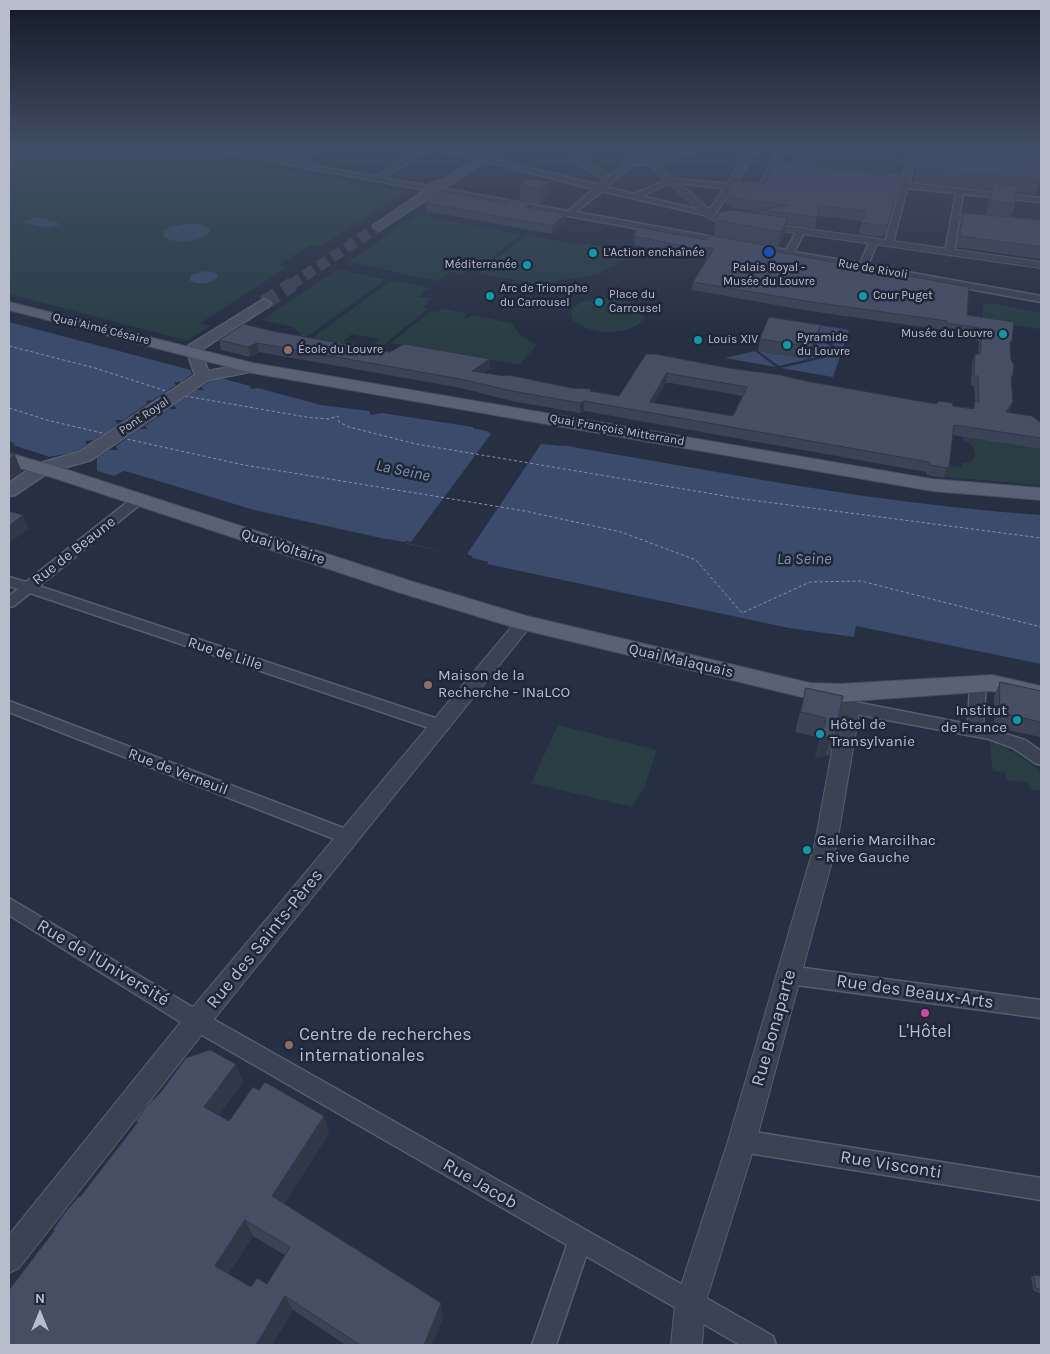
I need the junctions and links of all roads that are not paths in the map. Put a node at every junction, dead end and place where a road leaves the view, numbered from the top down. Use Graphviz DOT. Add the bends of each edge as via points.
graph roads {
  1 [pos="401,211"];
  2 [pos="553,211"];
  3 [pos="572,211"];
  4 [pos="694,211"];
  5 [pos="706,211"];
  6 [pos="713,211"];
  7 [pos="898,211"];
  8 [pos="957,211"];
  9 [pos="569,214"];
  10 [pos="710,215"];
  11 [pos="956,218"];
  12 [pos="990,221"];
  13 [pos="379,226"];
  14 [pos="801,230"];
  15 [pos="874,240"];
  16 [pos="889,243"];
  17 [pos="949,252"];
  18 [pos="789,253"];
  19 [pos="1041,265"];
  20 [pos="863,267"];
  21 [pos="1041,299"];
  22 [pos="264,302"];
  23 [pos="9,306"];
  24 [pos="194,352"];
  25 [pos="249,368"];
  26 [pos="202,372"];
  27 [pos="9,459"];
  28 [pos="43,468"];
  29 [pos="84,468"];
  30 [pos="9,491"];
  31 [pos="1041,494"];
  32 [pos="139,499"];
  33 [pos="9,581"];
  34 [pos="28,588"];
  35 [pos="9,603"];
  36 [pos="524,623"];
  37 [pos="978,683"];
  38 [pos="878,690"];
  39 [pos="1041,694"];
  40 [pos="845,700"];
  41 [pos="9,706"];
  42 [pos="884,713"];
  43 [pos="441,726"];
  44 [pos="975,730"];
  45 [pos="1041,759"];
  46 [pos="348,837"];
  47 [pos="9,906"];
  48 [pos="789,975"];
  49 [pos="1041,1009"];
  50 [pos="197,1021"];
  51 [pos="742,1141"];
  52 [pos="1041,1189"];
  53 [pos="580,1241"];
  54 [pos="9,1258"];
  55 [pos="690,1304"];
  56 [pos="544,1345"];
  57 [pos="686,1345"];
  58 [pos="764,1345"];
  1 -- 13 [label="main road"];
  2 -- 9 [label="street, Rue de Rivoli"];
  3 -- 9 [label="street"];
  4 -- 10 [label="street"];
  5 -- 10 [label="street"];
  6 -- 10 [label="street"];
  7 -- 16 [label="street"];
  8 -- 11 [label="street"];
  9 -- 18 [label="street, Rue de Rivoli"];
  10 -- 14 [label="street" via="729,221"];
  11 -- 12 [label="street"];
  11 -- 17 [label="street"];
  14 -- 15 [label="street"];
  14 -- 18 [label="street"];
  15 -- 16 [label="street"];
  15 -- 20 [label="street"];
  16 -- 17 [label="street"];
  17 -- 19 [label="street"];
  18 -- 20 [label="street, Rue de Rivoli"];
  20 -- 21 [label="street, Rue de Rivoli"];
  22 -- 24 [label="main road" via="193,349"];
  23 -- 24 [label="main road, Quai Aimé Césaire"];
  24 -- 25 [label="main road, Quai François Mitterrand"];
  24 -- 26 [label="main road"];
  25 -- 26 [label="main road, Pont Royal" via="221,373"];
  25 -- 31 [label="main road, Quai François Mitterrand" via="932,486"];
  26 -- 29 [label="main road, Pont Royal"];
  27 -- 28 [label="main road, Quai Voltaire"];
  28 -- 29 [label="main road, Quai Voltaire"];
  28 -- 29 [label="main road, Pont Royal" via="66,461"];
  28 -- 30 [label="main road, Pont Royal"];
  29 -- 32 [label="main road, Quai Voltaire"];
  32 -- 34 [label="street, Rue de Beaune"];
  32 -- 36 [label="main road, Quai Voltaire"];
  33 -- 34 [label="street, Rue de Lille"];
  34 -- 35 [label="street, Rue de Beaune"];
  34 -- 43 [label="street, Rue de Lille"];
  36 -- 40 [label="main road, Quai Malaquais"];
  36 -- 43 [label="street, Rue des Saints-Pères"];
  37 -- 38 [label="main road, Quai Malaquais"];
  37 -- 39 [label="main road, Quai Malaquais"];
  37 -- 44 [label="street"];
  38 -- 40 [label="main road, Quai Malaquais"];
  38 -- 42 [label="street"];
  40 -- 42 [label="street, Quai Malaquais"];
  40 -- 48 [label="street, Rue Bonaparte" via="826,843"];
  41 -- 46 [label="street, Rue de Verneuil"];
  42 -- 44 [label="street, Quai Malaquais"];
  43 -- 46 [label="street, Rue des Saints-Pères"];
  44 -- 45 [label="street, Quai Malaquais" via="1019,744"];
  46 -- 50 [label="street, Rue des Saints-Pères"];
  47 -- 50 [label="street, Rue de l'Université"];
  48 -- 49 [label="street, Rue des Beaux-Arts"];
  48 -- 51 [label="street, Rue Bonaparte"];
  50 -- 53 [label="street, Rue Jacob"];
  50 -- 54 [label="street, Rue des Saints-Pères"];
  51 -- 52 [label="street, Rue Visconti"];
  51 -- 55 [label="street, Rue Bonaparte"];
  53 -- 55 [label="street, Rue Jacob"];
  53 -- 56 [label="street"];
  55 -- 57 [label="street, Rue Bonaparte"];
  55 -- 58 [label="street, Rue Jacob"];
}
